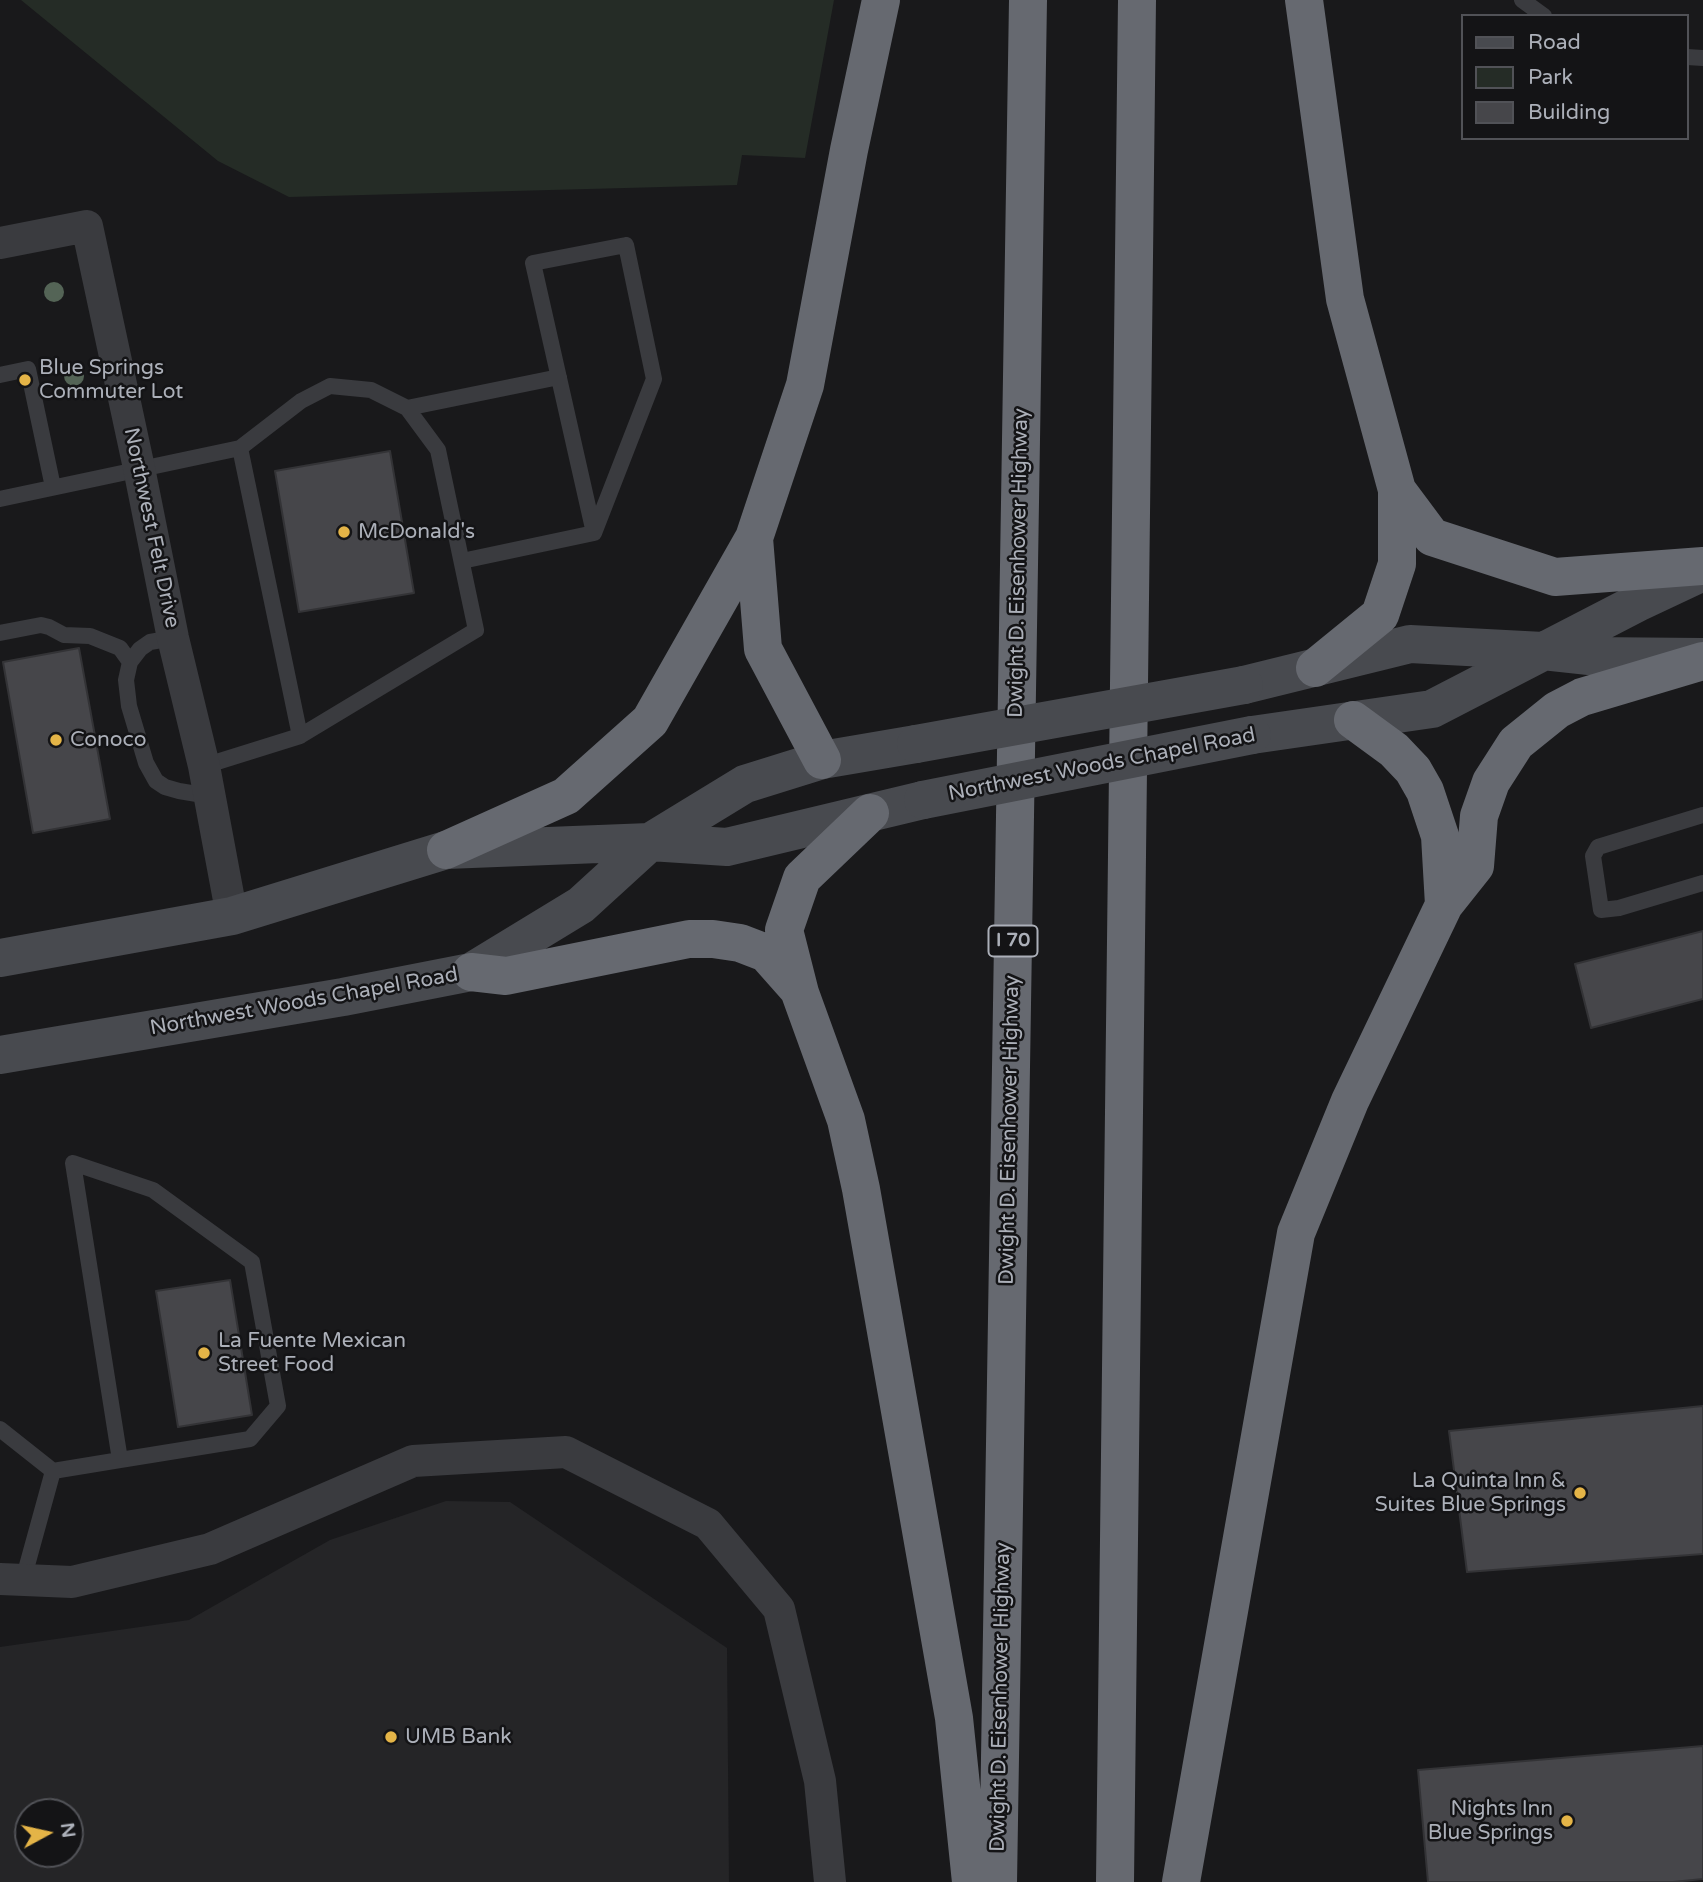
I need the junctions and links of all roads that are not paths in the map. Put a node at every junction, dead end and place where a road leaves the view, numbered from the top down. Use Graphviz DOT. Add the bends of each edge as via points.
graph roads {
  1 [pos="881,0"];
  2 [pos="1028,0"];
  3 [pos="1137,0"];
  4 [pos="1304,0"];
  5 [pos="1522,0"];
  6 [pos="1541,14"];
  7 [pos="0,243"];
  8 [pos="0,375"];
  9 [pos="559,377"];
  10 [pos="407,408"];
  11 [pos="240,448"];
  12 [pos="139,468"];
  13 [pos="53,487"];
  14 [pos="1397,491"];
  15 [pos="0,499"];
  16 [pos="594,533"];
  17 [pos="754,538"];
  18 [pos="462,561"];
  19 [pos="1703,566"];
  20 [pos="1703,572"];
  21 [pos="0,633"];
  22 [pos="173,638"];
  23 [pos="1543,651"];
  24 [pos="1703,659"];
  25 [pos="130,662"];
  26 [pos="1315,667"];
  27 [pos="1353,720"];
  28 [pos="300,736"];
  29 [pos="822,760"];
  30 [pos="206,781"];
  31 [pos="870,813"];
  32 [pos="1703,815"];
  33 [pos="650,842"];
  34 [pos="446,850"];
  35 [pos="1703,883"];
  36 [pos="1444,905"];
  37 [pos="232,916"];
  38 [pos="0,958"];
  39 [pos="471,972"];
  40 [pos="800,993"];
  41 [pos="0,1055"];
  42 [pos="0,1429"];
  43 [pos="120,1460"];
  44 [pos="53,1471"];
  45 [pos="12,1579"];
  46 [pos="830,1882"];
  47 [pos="971,1882"];
  48 [pos="998,1882"];
  49 [pos="1115,1882"];
  50 [pos="1181,1882"];
  1 -- 17 [label="highway" via="805,385"];
  2 -- 48 [label="highway, Dwight D. Eisenhower Highway / I 70"];
  3 -- 49 [label="highway"];
  4 -- 14 [label="highway" via="1345,299"];
  5 -- 6 [label="lane"];
  7 -- 12 [label="street, Northwest Felt Drive" via="87,226"];
  8 -- 13 [label="lane" via="28,369"];
  9 -- 10 [label="lane"];
  9 -- 16 [label="lane"];
  9 -- 16 [label="lane" via="533,263 626,245 654,379"];
  10 -- 11 [label="lane" via="371,390 330,386 301,401"];
  10 -- 18 [label="lane" via="438,450"];
  11 -- 12 [label="lane"];
  11 -- 28 [label="lane"];
  12 -- 13 [label="lane"];
  12 -- 22 [label="street, Northwest Felt Drive"];
  13 -- 15 [label="lane"];
  14 -- 19 [label="highway" via="1432,537 1555,577"];
  14 -- 26 [label="highway" via="1397,564 1380,615"];
  16 -- 18 [label="lane"];
  17 -- 29 [label="highway" via="763,649"];
  17 -- 34 [label="highway" via="650,721 566,796"];
  18 -- 28 [label="lane" via="477,630"];
  20 -- 23 [label="main road, Northwest Woods Chapel Road"];
  21 -- 25 [label="lane" via="41,625 64,635 90,635 120,648"];
  22 -- 25 [label="lane" via="150,642"];
  22 -- 30 [label="street, Northwest Felt Drive"];
  23 -- 24 [label="main road, Northwest Woods Chapel Road"];
  23 -- 26 [label="main road, Northwest Woods Chapel Road" via="1410,644"];
  23 -- 27 [label="main road, Northwest Woods Chapel Road" via="1432,709"];
  24 -- 36 [label="highway" via="1582,697 1557,710 1516,743 1491,782 1479,816 1475,866"];
  25 -- 30 [label="lane" via="126,680 129,706 156,780 165,787"];
  26 -- 29 [label="main road, Northwest Woods Chapel Road, bridge" via="1244,685"];
  27 -- 31 [label="main road, Northwest Woods Chapel Road, bridge"];
  27 -- 36 [label="highway" via="1394,750 1425,791 1440,836"];
  28 -- 30 [label="lane"];
  29 -- 33 [label="main road, Northwest Woods Chapel Road" via="745,784"];
  30 -- 37 [label="street, Northwest Felt Drive"];
  31 -- 33 [label="main road, Northwest Woods Chapel Road" via="727,847"];
  31 -- 40 [label="highway" via="802,878 784,930"];
  32 -- 35 [label="lane" via="1598,847 1594,856 1601,910"];
  33 -- 34 [label="main road, Northwest Woods Chapel Road"];
  33 -- 39 [label="main road, Northwest Woods Chapel Road" via="581,905"];
  34 -- 37 [label="main road, Northwest Woods Chapel Road"];
  36 -- 50 [label="highway" via="1350,1101 1296,1233"];
  37 -- 38 [label="main road, Northwest Woods Chapel Road"];
  39 -- 40 [label="highway" via="506,976 689,939 713,939 765,953"];
  39 -- 41 [label="main road, Northwest Woods Chapel Road"];
  40 -- 47 [label="highway" via="846,1120 861,1189 954,1718"];
  42 -- 44 [label="lane"];
  43 -- 43 [label="lane" via="73,1163 153,1190 252,1262 278,1406 250,1439"];
  43 -- 44 [label="lane"];
  44 -- 45 [label="lane"];
  45 -- 46 [label="street" via="72,1582 210,1549 413,1461 566,1452 708,1524 779,1609 821,1781"];
}
